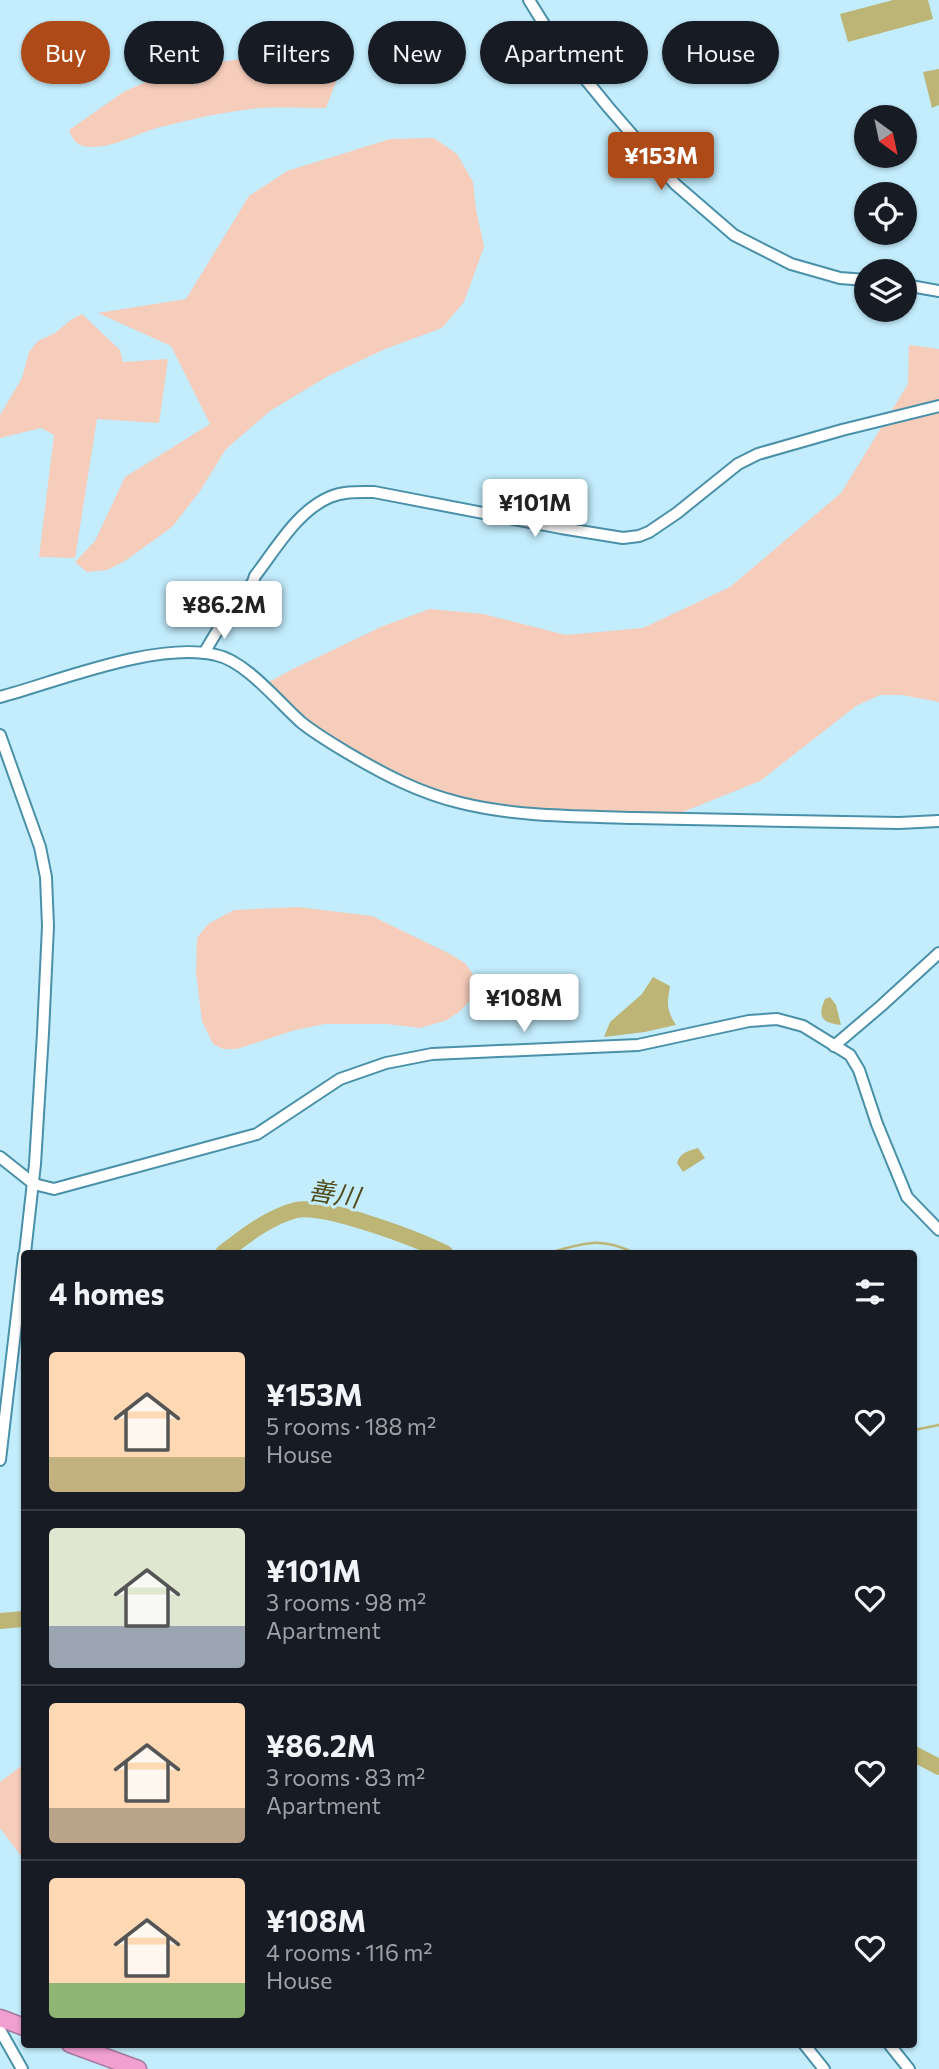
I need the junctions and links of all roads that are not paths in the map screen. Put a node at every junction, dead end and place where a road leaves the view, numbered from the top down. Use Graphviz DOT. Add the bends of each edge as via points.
graph roads {
  1 [pos="529,0"];
  2 [pos="854,279"];
  3 [pos="917,287"];
  4 [pos="939,291"];
  5 [pos="939,406"];
  6 [pos="204,653"];
  7 [pos="0,697"];
  8 [pos="0,735"];
  9 [pos="939,821"];
  10 [pos="939,953"];
  11 [pos="834,1046"];
  12 [pos="0,1157"];
  13 [pos="34,1184"];
  14 [pos="939,1230"];
  15 [pos="26,1250"];
  16 [pos="21,1289"];
  17 [pos="13,1358"];
  18 [pos="0,1362"];
  19 [pos="0,1460"];
  20 [pos="0,2018"];
  21 [pos="21,2026"];
  22 [pos="0,2030"];
  23 [pos="82,2048"];
  24 [pos="807,2048"];
  25 [pos="892,2048"];
  26 [pos="22,2069"];
  27 [pos="138,2069"];
  28 [pos="824,2069"];
  29 [pos="909,2069"];
  1 -- 2 [label="street" via="555,42 675,184 734,235 790,264"];
  3 -- 4 [label="street"];
  5 -- 6 [label="street" via="758,454 639,536 623,538 561,528 374,492 330,497 297,522"];
  6 -- 7 [label="street" via="148,656"];
  6 -- 9 [label="street" via="235,663 318,736 383,775 459,803 502,812 568,816"];
  8 -- 13 [label="street" via="40,847 46,877 47,953"];
  10 -- 11 [label="street"];
  11 -- 13 [label="street" via="803,1026 777,1019 638,1045 432,1054 340,1079 257,1133 54,1189"];
  11 -- 14 [label="street" via="850,1055 859,1070 908,1197"];
  12 -- 13 [label="street"];
  13 -- 15 [label="street"];
  16 -- 17 [label="street"];
  17 -- 18 [label="street"];
  17 -- 19 [label="street"];
  20 -- 21 [label="highway"];
  22 -- 26 [label="street"];
  23 -- 27 [label="highway"];
  24 -- 28 [label="street"];
  25 -- 29 [label="street"];
}
